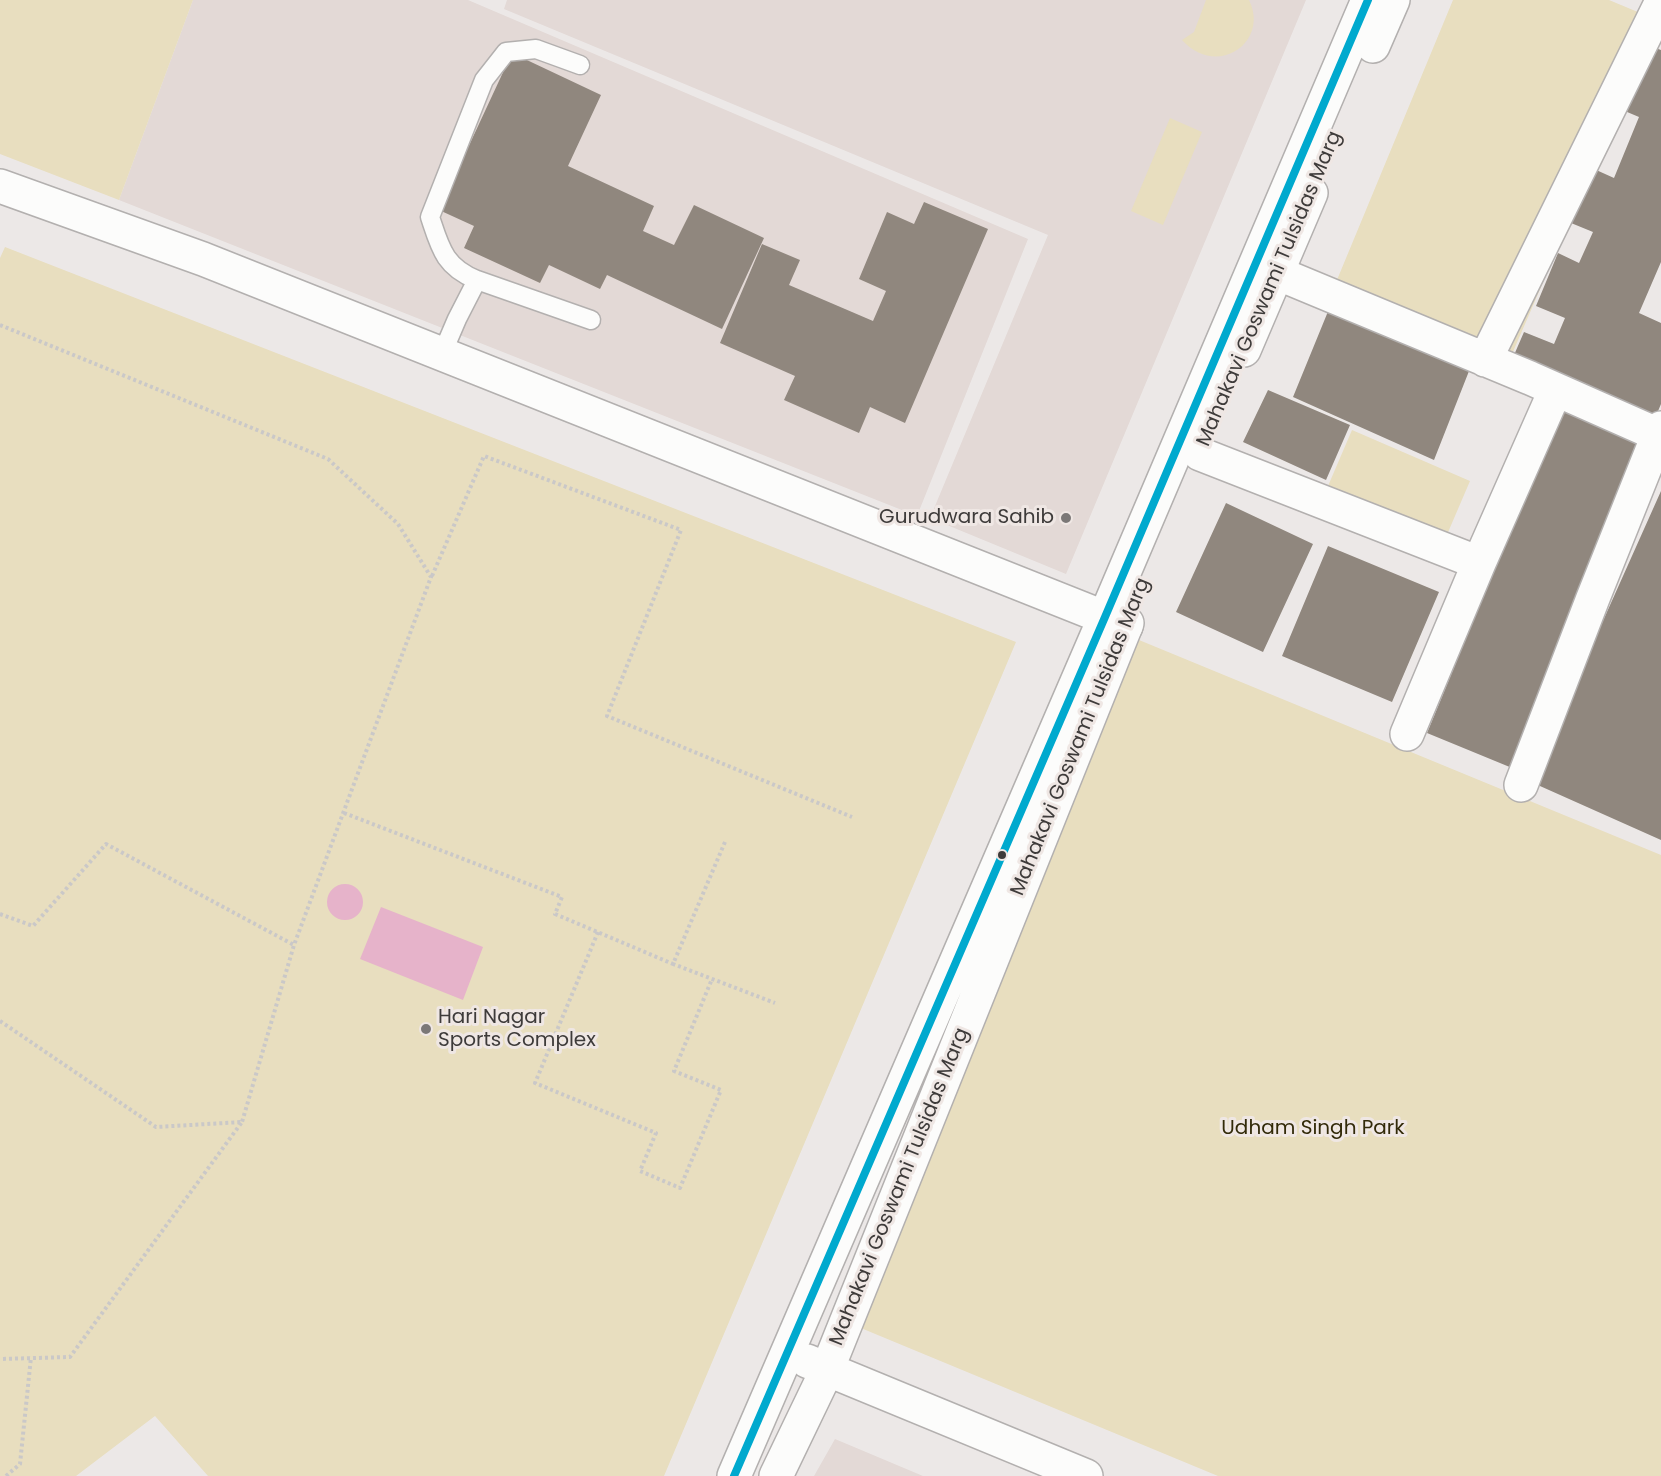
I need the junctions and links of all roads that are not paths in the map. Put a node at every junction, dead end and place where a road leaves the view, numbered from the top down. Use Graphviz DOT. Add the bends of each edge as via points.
graph roads {
  1 [pos="1368,0"];
  2 [pos="1392,0"];
  3 [pos="1653,6"];
  4 [pos="580,65"];
  5 [pos="0,186"];
  6 [pos="1277,273"];
  7 [pos="477,280"];
  8 [pos="591,320"];
  9 [pos="442,354"];
  10 [pos="1485,360"];
  11 [pos="1555,391"];
  12 [pos="1660,433"];
  13 [pos="1200,454"];
  14 [pos="1479,563"];
  15 [pos="1116,622"];
  16 [pos="1407,734"];
  17 [pos="1521,784"];
  18 [pos="789,1352"];
  19 [pos="827,1370"];
  20 [pos="735,1476"];
  21 [pos="776,1476"];
  22 [pos="1086,1476"];
  1 -- 15 [label="street, Mahakavi Goswami Tulsidas Marg"];
  2 -- 6 [label="street, Mahakavi Goswami Tulsidas Marg"];
  3 -- 10 [label="street"];
  4 -- 7 [label="lane" via="536,49 506,52 484,80 430,217 443,255 464,275"];
  5 -- 9 [label="street" via="203,259"];
  6 -- 10 [label="street"];
  6 -- 13 [label="street, Mahakavi Goswami Tulsidas Marg"];
  7 -- 8 [label="lane"];
  7 -- 9 [label="lane"];
  9 -- 15 [label="street"];
  10 -- 11 [label="street"];
  11 -- 12 [label="street"];
  11 -- 14 [label="street"];
  12 -- 17 [label="street"];
  13 -- 14 [label="street"];
  13 -- 15 [label="street, Mahakavi Goswami Tulsidas Marg" via="1129,611"];
  14 -- 16 [label="street"];
  15 -- 18 [label="street, Mahakavi Goswami Tulsidas Marg"];
  15 -- 19 [label="street, Mahakavi Goswami Tulsidas Marg"];
  18 -- 19 [label="street"];
  18 -- 20 [label="street, Mahakavi Goswami Tulsidas Marg"];
  19 -- 21 [label="street, Mahakavi Goswami Tulsidas Marg"];
  19 -- 22 [label="street"];
}
